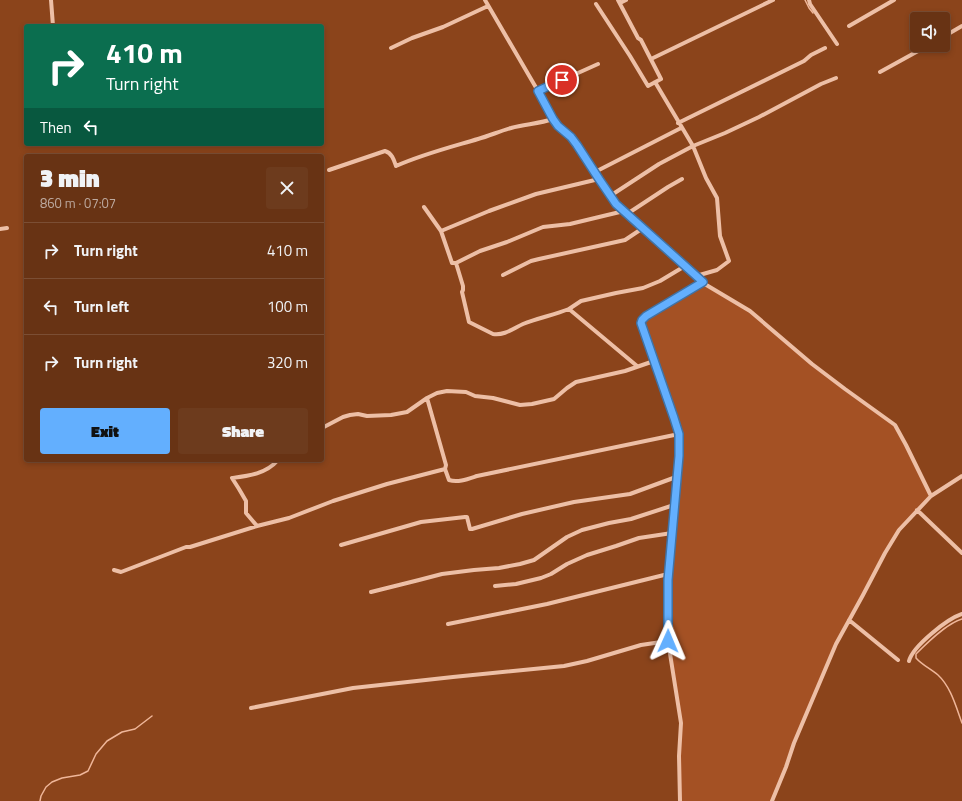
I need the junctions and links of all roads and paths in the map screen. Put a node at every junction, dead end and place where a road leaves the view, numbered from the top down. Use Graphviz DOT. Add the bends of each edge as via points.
graph roads {
  1 [pos="51,0"];
  2 [pos="485,0"];
  3 [pos="626,0"];
  4 [pos="773,0"];
  5 [pos="809,0"];
  6 [pos="894,0"];
  7 [pos="619,2"];
  8 [pos="596,4"];
  9 [pos="488,6"];
  10 [pos="53,24"];
  11 [pos="850,26"];
  12 [pos="962,26"];
  13 [pos="950,33"];
  14 [pos="837,44"];
  15 [pos="390,48"];
  16 [pos="825,48"];
  17 [pos="916,52"];
  18 [pos="651,59"];
  19 [pos="598,64"];
  20 [pos="880,72"];
  21 [pos="836,78"];
  22 [pos="655,82"];
  23 [pos="538,91"];
  24 [pos="553,119"];
  25 [pos="678,123"];
  26 [pos="681,128"];
  27 [pos="693,146"];
  28 [pos="329,170"];
  29 [pos="595,172"];
  30 [pos="599,179"];
  31 [pos="682,180"];
  32 [pos="610,196"];
  33 [pos="424,207"];
  34 [pos="626,213"];
  35 [pos="7,228"];
  36 [pos="643,228"];
  37 [pos="0,229"];
  38 [pos="441,231"];
  39 [pos="456,263"];
  40 [pos="685,266"];
  41 [pos="503,275"];
  42 [pos="696,276"];
  43 [pos="703,282"];
  44 [pos="569,309"];
  45 [pos="654,361"];
  46 [pos="637,366"];
  47 [pos="427,398"];
  48 [pos="324,427"];
  49 [pos="679,434"];
  50 [pos="276,462"];
  51 [pos="445,469"];
  52 [pos="962,476"];
  53 [pos="676,477"];
  54 [pos="930,496"];
  55 [pos="674,505"];
  56 [pos="918,510"];
  57 [pos="257,526"];
  58 [pos="672,533"];
  59 [pos="342,545"];
  60 [pos="962,553"];
  61 [pos="114,570"];
  62 [pos="668,574"];
  63 [pos="495,586"];
  64 [pos="371,592"];
  65 [pos="962,614"];
  66 [pos="849,620"];
  67 [pos="448,624"];
  68 [pos="668,641"];
  69 [pos="898,660"];
  70 [pos="909,661"];
  71 [pos="251,708"];
  72 [pos="680,801"];
  73 [pos="772,801"];
  1 -- 10 [label="street"];
  2 -- 9 [label="street"];
  3 -- 7 [label="street"];
  4 -- 18 [label="street"];
  5 -- 14 [label="street"];
  6 -- 11 [label="street"];
  7 -- 18 [label="street"];
  8 -- 22 [label="street" via="648,86"];
  9 -- 15 [label="street"];
  9 -- 23 [label="street"];
  12 -- 13 [label="street"];
  16 -- 25 [label="street"];
  17 -- 20 [label="street"];
  18 -- 22 [label="street" via="661,79"];
  19 -- 23 [label="street"];
  21 -- 27 [label="street" via="725,133"];
  22 -- 25 [label="street"];
  23 -- 24 [label="street"];
  24 -- 28 [label="street" via="511,128 396,166 392,155 385,150"];
  24 -- 29 [label="street" via="571,137"];
  25 -- 26 [label="street"];
  26 -- 27 [label="street"];
  26 -- 29 [label="street"];
  27 -- 32 [label="street" via="659,164"];
  27 -- 42 [label="street" via="717,198 720,236 729,261 718,270"];
  29 -- 30 [label="street"];
  30 -- 32 [label="street"];
  30 -- 38 [label="street" via="536,194"];
  31 -- 34 [label="street"];
  32 -- 34 [label="street"];
  33 -- 38 [label="street"];
  34 -- 36 [label="street"];
  34 -- 39 [label="street" via="543,228 480,251"];
  35 -- 37 [label="street"];
  36 -- 40 [label="street"];
  36 -- 41 [label="street" via="625,240 539,259"];
  38 -- 39 [label="street" via="452,263"];
  39 -- 44 [label="street" via="470,322 493,334 502,334"];
  40 -- 42 [label="street"];
  40 -- 44 [label="street" via="660,282 581,301"];
  42 -- 43 [label="street"];
  43 -- 45 [label="street" via="642,320"];
  43 -- 54 [label="street" via="750,311 812,364 895,425"];
  44 -- 46 [label="street"];
  45 -- 46 [label="street"];
  45 -- 49 [label="street"];
  46 -- 47 [label="street" via="576,382 554,399 532,404 520,405 466,392 437,393"];
  47 -- 48 [label="street" via="407,412 391,415 350,415"];
  47 -- 51 [label="street"];
  49 -- 51 [label="street" via="460,481 448,480"];
  49 -- 53 [label="street"];
  50 -- 57 [label="street" via="258,474 232,478 246,501 246,513"];
  51 -- 57 [label="street" via="387,484 289,518"];
  52 -- 54 [label="street"];
  53 -- 55 [label="street"];
  53 -- 59 [label="street" via="630,494 574,502 472,529 467,517 421,522"];
  54 -- 56 [label="street"];
  55 -- 58 [label="street"];
  55 -- 64 [label="street" via="582,530 566,537 534,560 499,568 442,574"];
  56 -- 60 [label="street"];
  56 -- 66 [label="street" via="899,530"];
  57 -- 61 [label="street" via="121,572"];
  58 -- 62 [label="street"];
  58 -- 63 [label="street" via="638,538 587,555 541,578"];
  62 -- 67 [label="street" via="547,604"];
  62 -- 68 [label="street"];
  65 -- 70 [label="street" via="924,639 913,651"];
  66 -- 69 [label="street"];
  66 -- 73 [label="street" via="825,667"];
  68 -- 71 [label="street" via="641,645 564,666 353,688"];
  68 -- 72 [label="street" via="681,724"];
}
